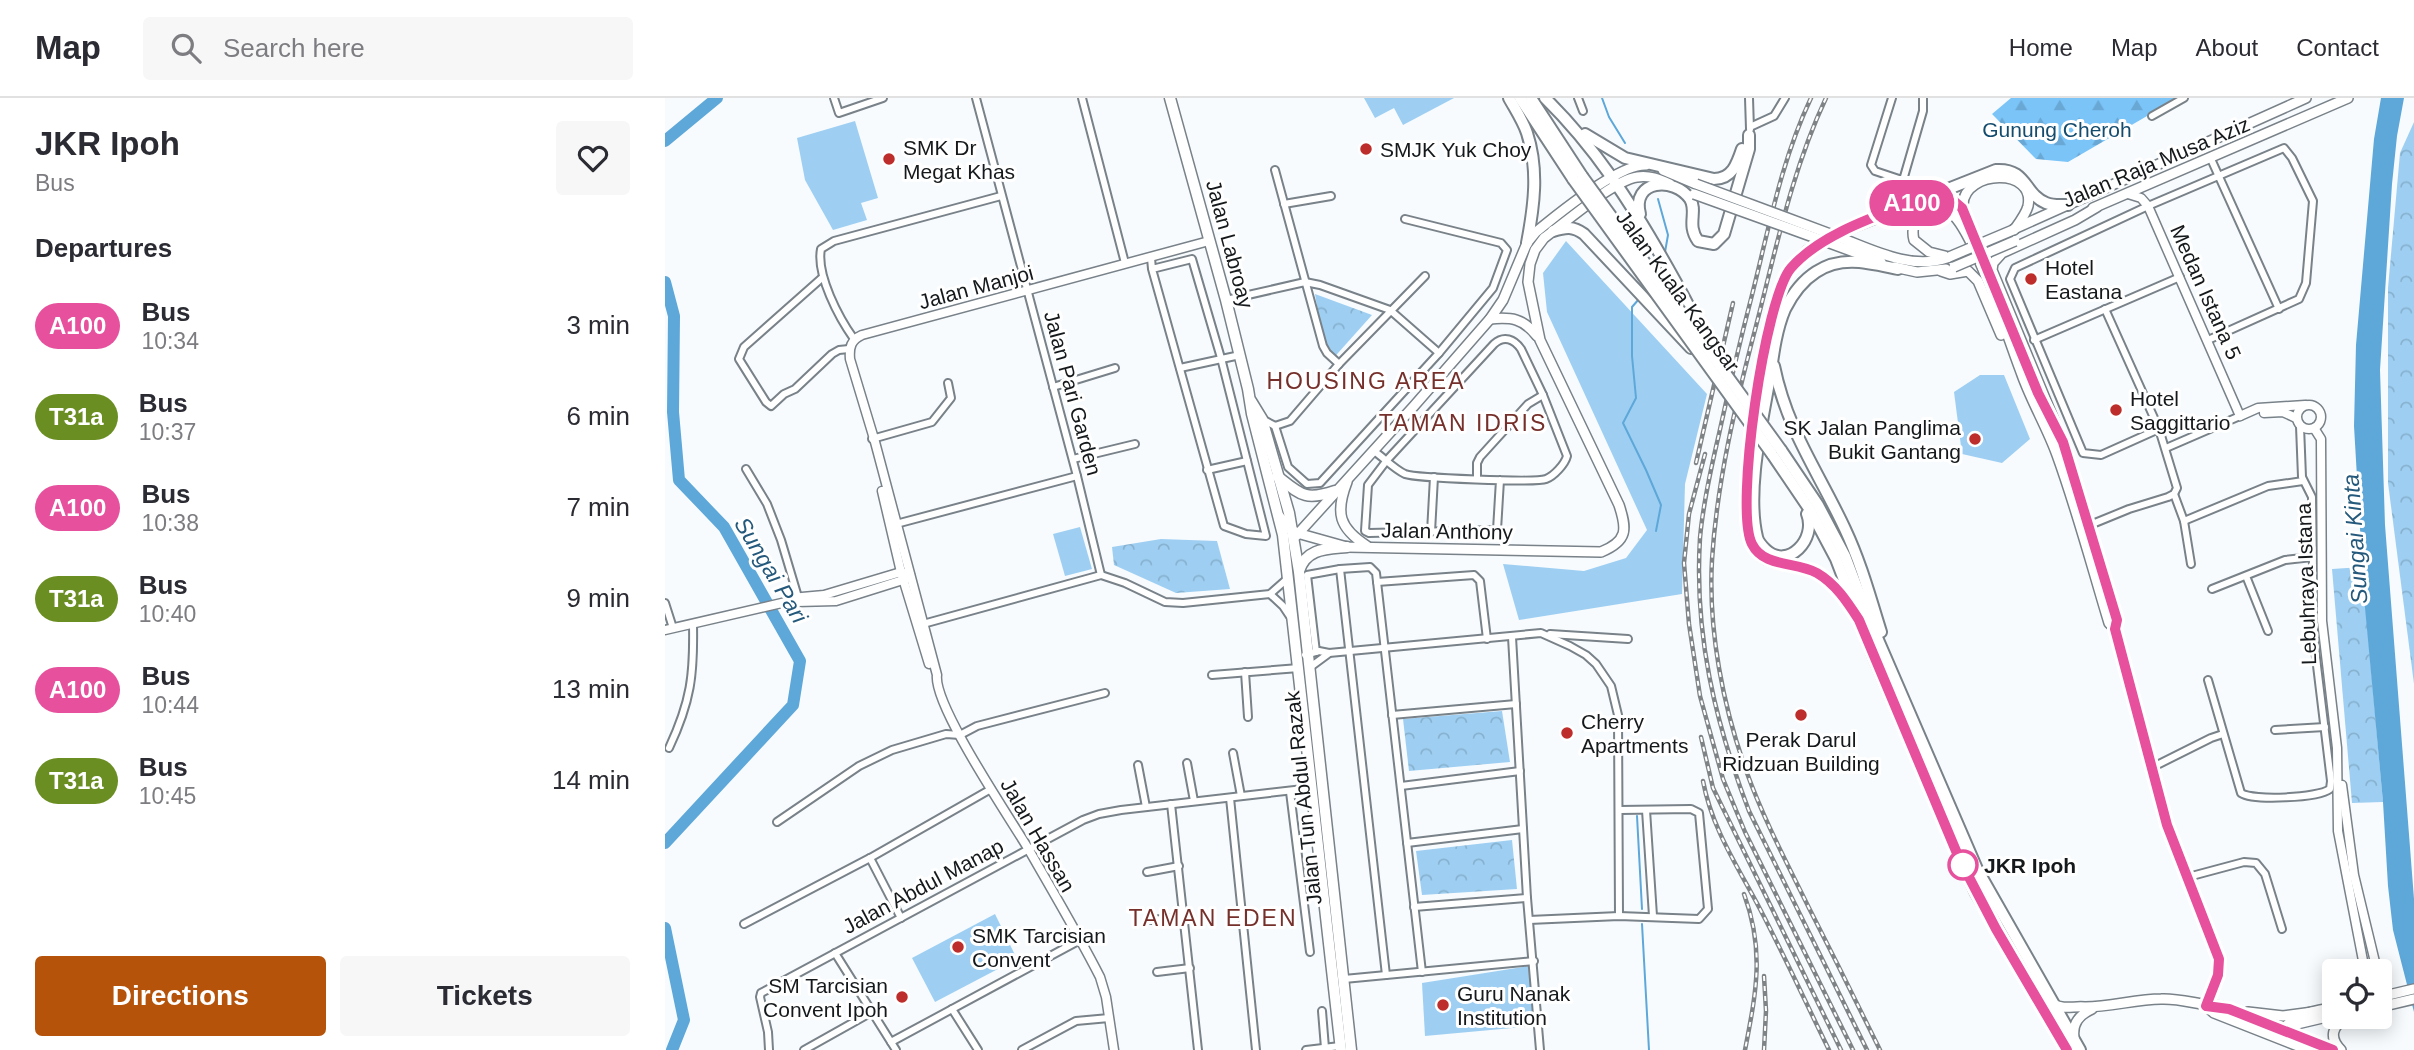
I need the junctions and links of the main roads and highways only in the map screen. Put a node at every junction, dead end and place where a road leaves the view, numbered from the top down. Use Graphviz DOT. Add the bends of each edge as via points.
graph roads {
  1 [pos="1171,98"];
  2 [pos="1509,98"];
  3 [pos="1520,98"];
  4 [pos="1531,98"];
  5 [pos="1545,98"];
  6 [pos="2307,98"];
  7 [pos="2348,98"];
  8 [pos="1569,122"];
  9 [pos="1645,164"];
  10 [pos="1615,180"];
  11 [pos="1675,186"];
  12 [pos="1695,189"];
  13 [pos="1936,193"];
  14 [pos="2068,205"];
  15 [pos="2097,206"];
  16 [pos="1962,208"];
  17 [pos="1642,222"];
  18 [pos="1852,227"];
  19 [pos="2013,230"];
  20 [pos="1553,231"];
  21 [pos="1830,238"];
  22 [pos="1527,243"];
  23 [pos="1808,251"];
  24 [pos="1949,257"];
  25 [pos="1898,269"];
  26 [pos="1941,271"];
  27 [pos="1490,319"];
  28 [pos="1540,340"];
  29 [pos="1704,344"];
  30 [pos="1773,358"];
  31 [pos="1703,359"];
  32 [pos="2022,377"];
  33 [pos="1251,401"];
  34 [pos="2063,442"];
  35 [pos="1777,452"];
  36 [pos="1277,475"];
  37 [pos="1348,479"];
  38 [pos="1792,483"];
  39 [pos="1335,491"];
  40 [pos="1279,516"];
  41 [pos="2085,527"];
  42 [pos="1293,535"];
  43 [pos="1347,547"];
  44 [pos="1369,547"];
  45 [pos="1299,572"];
  46 [pos="1288,578"];
  47 [pos="1864,620"];
  48 [pos="1306,660"];
  49 [pos="1893,671"];
  50 [pos="1316,737"];
  51 [pos="1312,788"];
  52 [pos="1324,812"];
  53 [pos="2414,989"];
  54 [pos="2392,997"];
  55 [pos="2414,999"];
  56 [pos="2392,1000"];
  57 [pos="2053,1004"];
  58 [pos="2206,1006"];
  59 [pos="2094,1008"];
  60 [pos="2229,1009"];
  61 [pos="2322,1010"];
  62 [pos="2313,1012"];
  63 [pos="2322,1018"];
  64 [pos="2335,1029"];
  65 [pos="2285,1036"];
  66 [pos="2074,1047"];
  67 [pos="1344,1049"];
  68 [pos="2308,1050"];
  69 [pos="2333,1050"];
  70 [pos="2340,1050"];
  1 -- 33 [label="main road, Jalan Labroay"];
  2 -- 22 [label="highway" via="1527,131 1535,173"];
  3 -- 31 [label="highway, Jalan Kuala Kangsar, bridge"];
  4 -- 29 [label="highway, Jalan Kuala Kangsar, bridge"];
  5 -- 8 [label="highway"];
  6 -- 14 [label="main road, Jalan Raja Musa Aziz"];
  7 -- 15 [label="main road, Jalan Raja Musa Aziz"];
  8 -- 9 [label="highway" via="1609,151"];
  8 -- 10 [label="highway"];
  9 -- 10 [label="main road" via="1627,168"];
  9 -- 11 [label="highway" via="1722,179 1734,169 1750,131 1720,240 1714,244 1697,241 1691,226 1691,201"];
  9 -- 12 [label="main road"];
  10 -- 11 [label="main road" via="1646,176"];
  10 -- 17 [label="highway"];
  10 -- 20 [label="main road"];
  10 -- 22 [label="main road" via="1550,220"];
  11 -- 12 [label="main road"];
  11 -- 17 [label="highway" via="1656,185 1645,190 1639,200"];
  12 -- 21 [label="main road, bridge"];
  13 -- 14 [label="highway" via="2003,170 2022,178 2042,201"];
  13 -- 16 [label="highway"];
  13 -- 18 [label="highway"];
  14 -- 19 [label="main road, Jalan Raja Musa Aziz"];
  15 -- 26 [label="main road, Jalan Raja Musa Aziz, bridge"];
  15 -- 34 [label="main road" via="2002,253 1993,263"];
  16 -- 19 [label="main road" via="1965,195 1975,185 1994,177 2011,178 2021,184 2028,198 2028,209"];
  16 -- 34 [label="main road" via="2038,393"];
  17 -- 29 [label="highway" via="1696,320"];
  19 -- 24 [label="main road, Jalan Raja Musa Aziz, bridge"];
  20 -- 28 [label="main road" via="1535,250 1530,264 1528,282"];
  20 -- 31 [label="highway, bridge" via="1576,228 1584,234"];
  21 -- 24 [label="main road, Jalan Raja Musa Aziz" via="1913,262"];
  21 -- 25 [label="main road"];
  22 -- 27 [label="main road"];
  23 -- 47 [label="highway" via="1788,271 1769,325 1747,478 1748,533 1762,556 1803,567 1828,581"];
  24 -- 32 [label="main road" via="1929,252 1914,240 1912,226 1923,210 1937,206 1961,224 1980,262"];
  25 -- 26 [label="main road"];
  25 -- 30 [label="highway" via="1857,260 1816,272 1784,311"];
  26 -- 32 [label="main road" via="1968,271 1978,281"];
  27 -- 28 [label="main road" via="1516,319"];
  27 -- 37 [label="main road"];
  28 -- 44 [label="main road, Jalan Anthony" via="1619,505 1625,524 1620,541 1601,552"];
  29 -- 35 [label="highway, Jalan Kuala Kangsar, bridge"];
  30 -- 38 [label="highway" via="1755,467 1754,514 1759,542 1770,554 1797,551 1809,534 1811,523"];
  30 -- 49 [label="highway" via="1791,426 1842,522 1867,582"];
  31 -- 35 [label="highway, Jalan Kuala Kangsar, bridge"];
  32 -- 41 [label="main road"];
  33 -- 36 [label="main road, Jalan Tun Abdul Razak" via="1262,419"];
  33 -- 40 [label="main road, Jalan Tun Abdul Razak"];
  34 -- 41 [label="main road"];
  35 -- 38 [label="highway, Jalan Kuala Kangsar"];
  35 -- 47 [label="highway, Jalan Kuala Kangsar" via="1818,505 1839,545"];
  36 -- 39 [label="main road" via="1308,496"];
  36 -- 42 [label="main road, Jalan Tun Abdul Razak"];
  37 -- 39 [label="main road"];
  37 -- 44 [label="main road" via="1340,505 1342,523"];
  38 -- 47 [label="highway, Jalan Kuala Kangsar" via="1836,559"];
  39 -- 42 [label="main road"];
  40 -- 42 [label="main road"];
  40 -- 46 [label="main road, Jalan Tun Abdul Razak"];
  41 -- 58 [label="main road" via="2167,825 2219,959"];
  42 -- 43 [label="main road, Jalan Anthony"];
  42 -- 45 [label="main road, Jalan Tun Abdul Razak"];
  42 -- 46 [label="main road, Jalan Tun Abdul Razak"];
  43 -- 44 [label="main road, Jalan Anthony"];
  43 -- 45 [label="main road" via="1312,553"];
  45 -- 48 [label="main road, Jalan Tun Abdul Razak"];
  46 -- 48 [label="main road, Jalan Tun Abdul Razak" via="1294,623"];
  47 -- 49 [label="highway"];
  47 -- 66 [label="highway" via="1959,858 1993,924"];
  48 -- 50 [label="main road, Jalan Tun Abdul Razak"];
  48 -- 51 [label="main road, Jalan Tun Abdul Razak"];
  49 -- 57 [label="highway" via="1969,853"];
  50 -- 51 [label="main road" via="1318,776"];
  50 -- 52 [label="main road, Jalan Tun Abdul Razak"];
  51 -- 52 [label="main road"];
  51 -- 67 [label="main road, Jalan Tun Abdul Razak"];
  52 -- 67 [label="main road, Jalan Tun Abdul Razak" via="1344,979"];
  53 -- 54 [label="main road"];
  55 -- 56 [label="main road"];
  57 -- 59 [label="main road"];
  57 -- 66 [label="highway"];
  58 -- 59 [label="main road" via="2158,999"];
  58 -- 60 [label="main road"];
  58 -- 65 [label="main road" via="2214,1013"];
  59 -- 66 [label="main road" via="2077,1019"];
  60 -- 62 [label="main road" via="2283,1016"];
  60 -- 65 [label="main road"];
  61 -- 62 [label="main road"];
  62 -- 65 [label="main road" via="2291,1020"];
  63 -- 65 [label="main road" via="2301,1023"];
  64 -- 70 [label="main road" via="2333,1041"];
  65 -- 68 [label="main road"];
  65 -- 69 [label="main road"];
}
